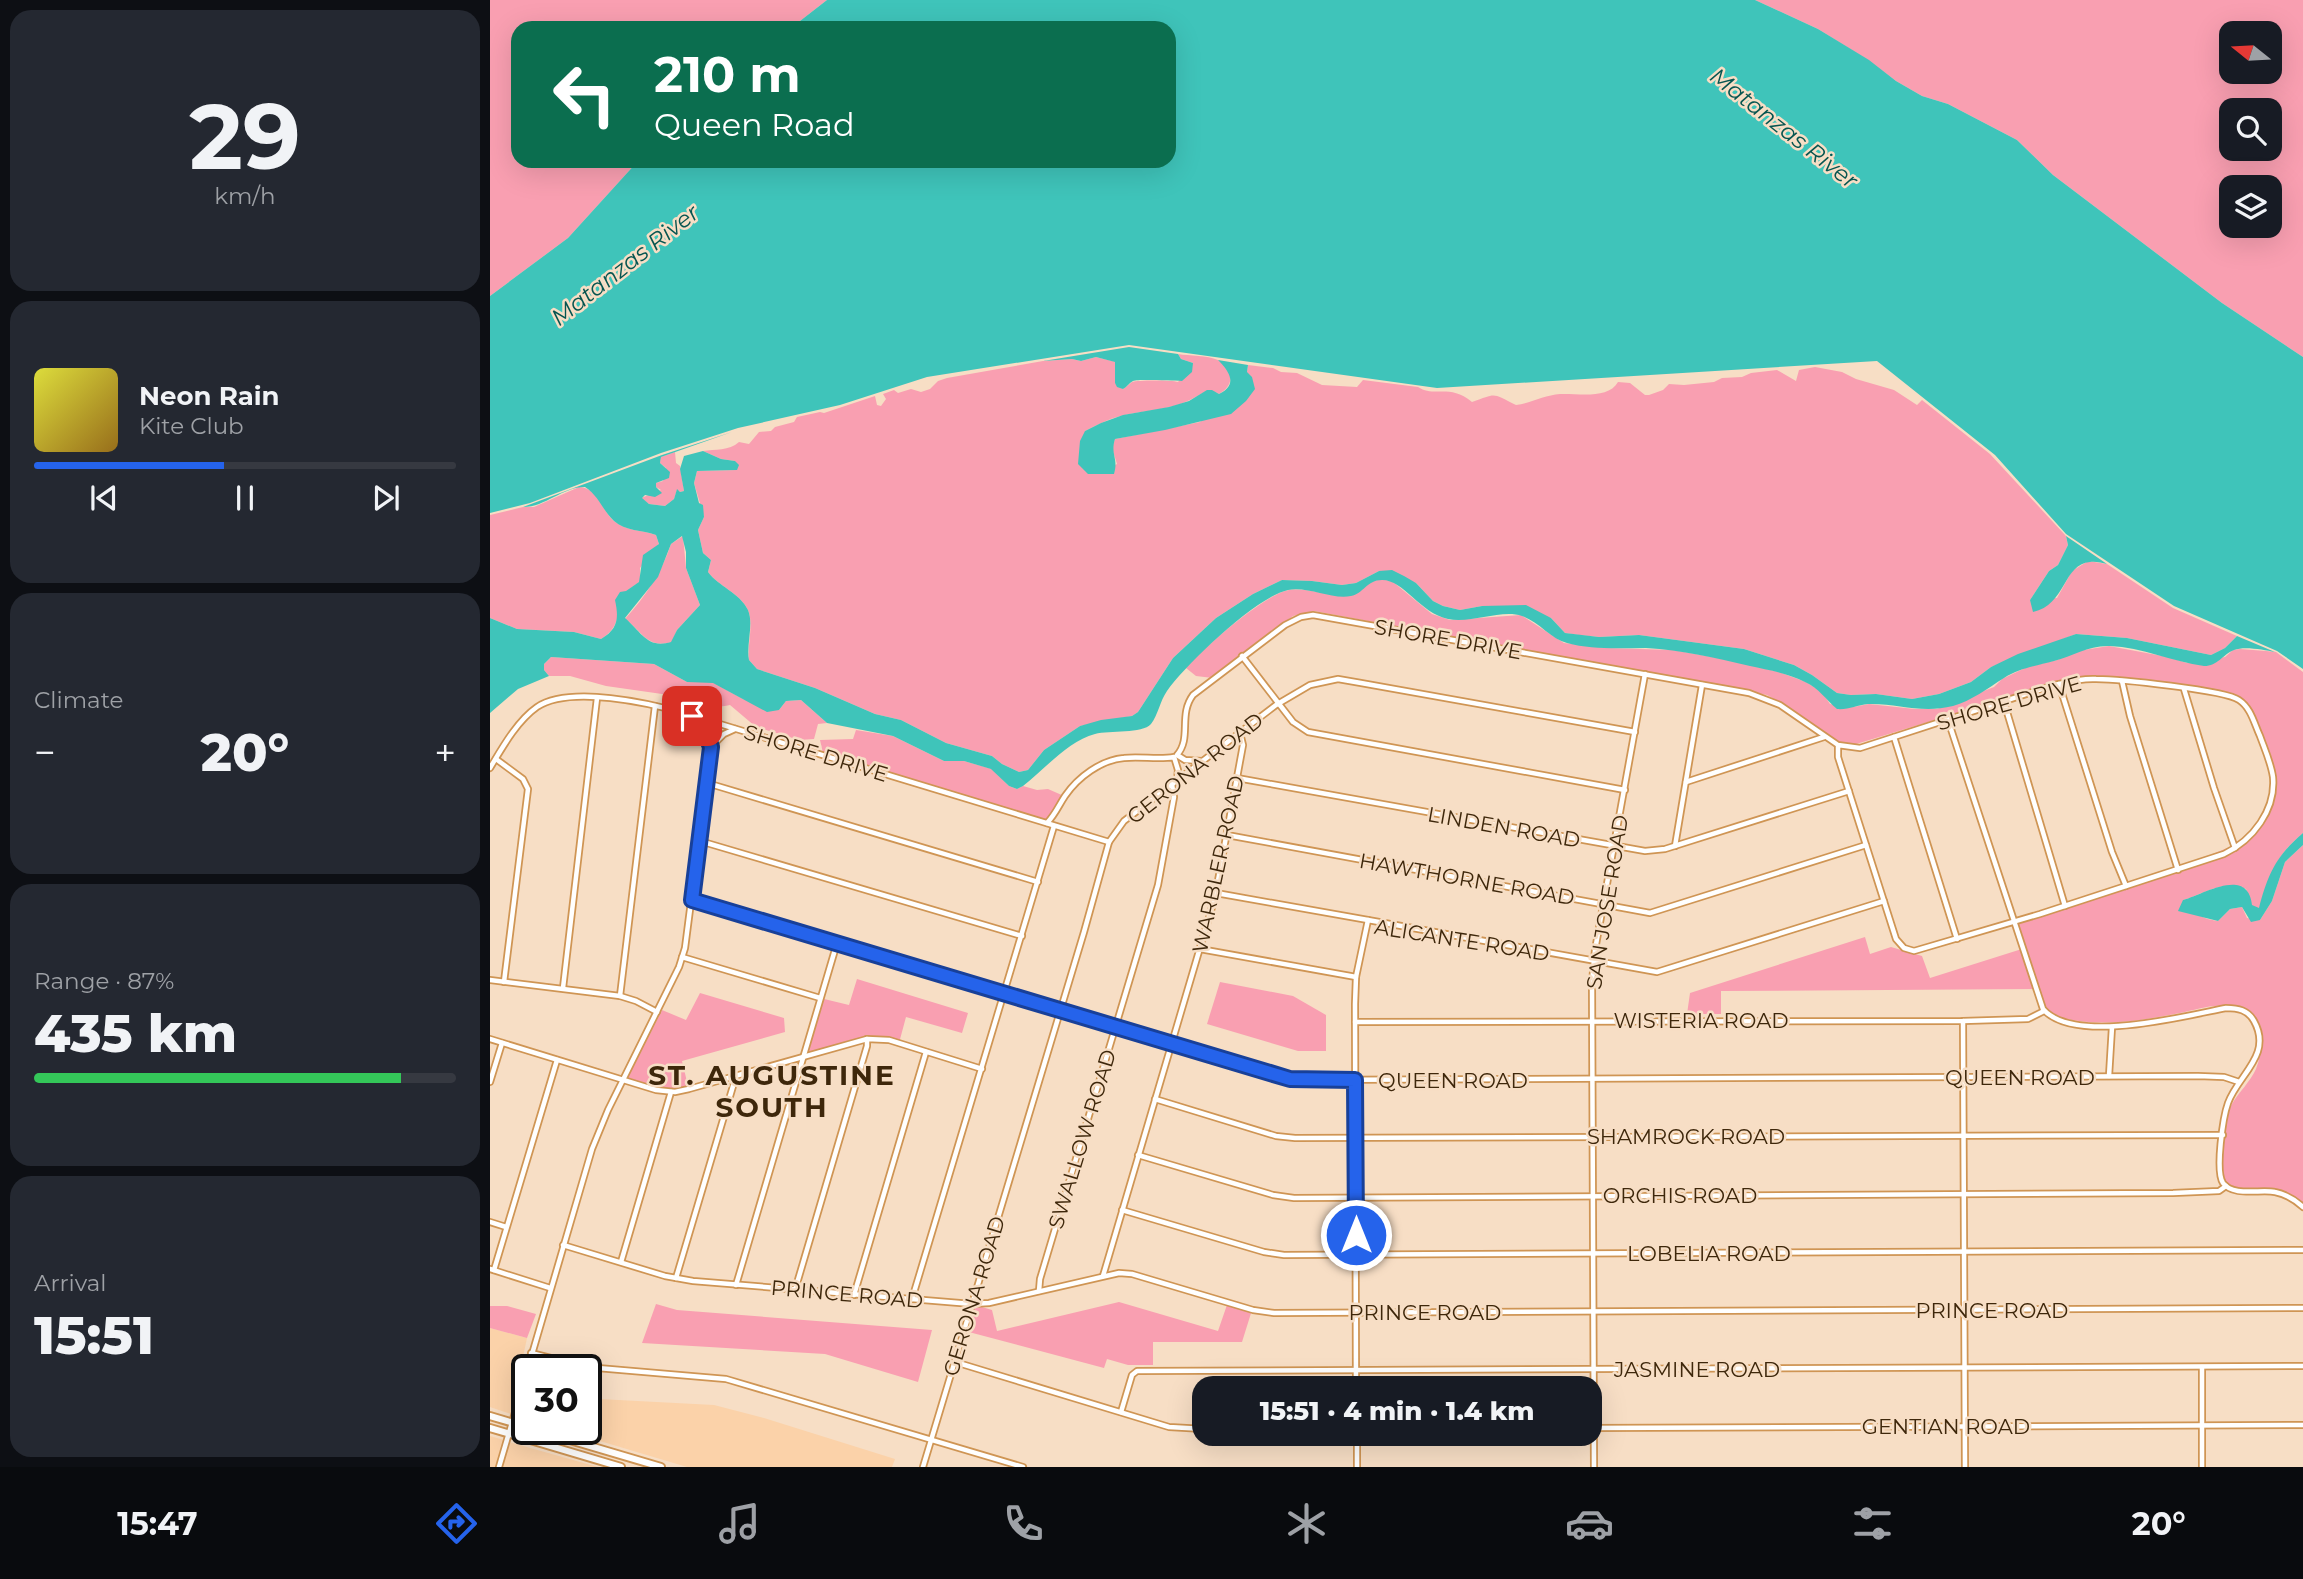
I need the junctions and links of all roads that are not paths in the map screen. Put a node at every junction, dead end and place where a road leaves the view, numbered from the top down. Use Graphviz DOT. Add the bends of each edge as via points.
graph roads {
  1 [pos="1242,656"];
  2 [pos="1645,674"];
  3 [pos="2122,681"];
  4 [pos="1702,684"];
  5 [pos="2059,684"];
  6 [pos="2184,689"];
  7 [pos="597,698"];
  8 [pos="2004,702"];
  9 [pos="1278,704"];
  10 [pos="655,706"];
  11 [pos="692,716"];
  12 [pos="1948,720"];
  13 [pos="736,729"];
  14 [pos="1635,732"];
  15 [pos="1240,733"];
  16 [pos="1825,736"];
  17 [pos="1894,737"];
  18 [pos="1838,745"];
  19 [pos="711,747"];
  20 [pos="496,759"];
  21 [pos="1202,761"];
  22 [pos="490,768"];
  23 [pos="1237,778"];
  24 [pos="1175,782"];
  25 [pos="1685,782"];
  26 [pos="707,783"];
  27 [pos="1625,790"];
  28 [pos="1849,791"];
  29 [pos="1046,823"];
  30 [pos="1054,826"];
  31 [pos="1227,835"];
  32 [pos="700,841"];
  33 [pos="1109,842"];
  34 [pos="1866,845"];
  35 [pos="1675,846"];
  36 [pos="1614,847"];
  37 [pos="2235,848"];
  38 [pos="2178,870"];
  39 [pos="1038,882"];
  40 [pos="2126,886"];
  41 [pos="1216,893"];
  42 [pos="692,900"];
  43 [pos="1884,901"];
  44 [pos="1604,904"];
  45 [pos="2065,906"];
  46 [pos="1367,920"];
  47 [pos="2013,922"];
  48 [pos="1022,936"];
  49 [pos="1957,939"];
  50 [pos="837,943"];
  51 [pos="1200,949"];
  52 [pos="682,957"];
  53 [pos="1594,962"];
  54 [pos="1356,977"];
  55 [pos="490,980"];
  56 [pos="504,982"];
  57 [pos="563,988"];
  58 [pos="1004,993"];
  59 [pos="620,996"];
  60 [pos="820,998"];
  61 [pos="1061,1010"];
  62 [pos="2044,1011"];
  63 [pos="657,1012"];
  64 [pos="1355,1021"];
  65 [pos="1592,1021"];
  66 [pos="1964,1021"];
  67 [pos="1116,1026"];
  68 [pos="2112,1027"];
  69 [pos="490,1039"];
  70 [pos="867,1039"];
  71 [pos="502,1043"];
  72 [pos="1172,1043"];
  73 [pos="926,1052"];
  74 [pos="803,1056"];
  75 [pos="557,1060"];
  76 [pos="982,1069"];
  77 [pos="736,1076"];
  78 [pos="2109,1076"];
  79 [pos="1964,1078"];
  80 [pos="1592,1079"];
  81 [pos="623,1080"];
  82 [pos="1355,1080"];
  83 [pos="490,1082"];
  84 [pos="2239,1083"];
  85 [pos="671,1092"];
  86 [pos="1155,1099"];
  87 [pos="1964,1135"];
  88 [pos="2222,1135"];
  89 [pos="1592,1137"];
  90 [pos="1356,1138"];
  91 [pos="1138,1155"];
  92 [pos="2226,1186"];
  93 [pos="1964,1194"];
  94 [pos="1593,1195"];
  95 [pos="1356,1197"];
  96 [pos="2303,1207"];
  97 [pos="1122,1210"];
  98 [pos="490,1222"];
  99 [pos="506,1227"];
  100 [pos="563,1245"];
  101 [pos="2303,1250"];
  102 [pos="1964,1252"];
  103 [pos="1593,1253"];
  104 [pos="1356,1254"];
  105 [pos="621,1262"];
  106 [pos="492,1270"];
  107 [pos="1102,1276"];
  108 [pos="676,1278"];
  109 [pos="736,1285"];
  110 [pos="550,1288"];
  111 [pos="795,1290"];
  112 [pos="1039,1291"];
  113 [pos="854,1295"];
  114 [pos="912,1299"];
  115 [pos="972,1304"];
  116 [pos="2303,1308"];
  117 [pos="1964,1310"];
  118 [pos="1593,1311"];
  119 [pos="1356,1312"];
  120 [pos="531,1353"];
  121 [pos="955,1362"];
  122 [pos="2303,1366"];
  123 [pos="2202,1367"];
  124 [pos="1965,1368"];
  125 [pos="1356,1370"];
  126 [pos="1594,1370"];
  127 [pos="1356,1376"];
  128 [pos="1594,1376"];
  129 [pos="1121,1412"];
  130 [pos="490,1416"];
  131 [pos="511,1422"];
  132 [pos="511,1425"];
  133 [pos="2202,1425"];
  134 [pos="2303,1425"];
  135 [pos="1965,1426"];
  136 [pos="490,1428"];
  137 [pos="1602,1428"];
  138 [pos="1192,1429"];
  139 [pos="508,1434"];
  140 [pos="931,1440"];
  141 [pos="588,1445"];
  142 [pos="1357,1446"];
  143 [pos="1592,1446"];
  144 [pos="499,1467"];
  145 [pos="621,1467"];
  146 [pos="661,1467"];
  147 [pos="923,1467"];
  148 [pos="1023,1467"];
  149 [pos="1357,1467"];
  150 [pos="1594,1467"];
  151 [pos="1965,1467"];
  152 [pos="2203,1467"];
  1 -- 2 [label="street, SHORE DRIVE" via="1292,620 1322,616"];
  1 -- 9 [label="street"];
  1 -- 21 [label="street, SHORE DRIVE" via="1187,705 1183,744 1177,755"];
  2 -- 4 [label="street, SHORE DRIVE"];
  2 -- 14 [label="street, SAN JOSE ROAD"];
  3 -- 5 [label="street, SHORE DRIVE"];
  3 -- 6 [label="street, SHORE DRIVE"];
  3 -- 38 [label="street"];
  4 -- 16 [label="street, SHORE DRIVE" via="1770,700"];
  4 -- 25 [label="street"];
  5 -- 8 [label="street, SHORE DRIVE"];
  5 -- 40 [label="street"];
  6 -- 37 [label="street"];
  6 -- 37 [label="street, SHORE DRIVE" via="2228,695 2243,703 2271,766 2273,787 2268,807 2256,830"];
  7 -- 10 [label="street, SHORE DRIVE"];
  7 -- 20 [label="street, SHORE DRIVE" via="563,697 538,706"];
  7 -- 57 [label="street"];
  8 -- 12 [label="street, SHORE DRIVE"];
  8 -- 45 [label="street"];
  9 -- 14 [label="street, GERONA ROAD" via="1310,685 1338,679"];
  9 -- 15 [label="street, GERONA ROAD"];
  9 -- 27 [label="street" via="1308,732"];
  10 -- 11 [label="street, SHORE DRIVE"];
  10 -- 59 [label="street"];
  11 -- 13 [label="street, SHORE DRIVE"];
  11 -- 19 [label="street" via="703,726"];
  12 -- 17 [label="street, SHORE DRIVE"];
  12 -- 47 [label="street"];
  13 -- 19 [label="street"];
  13 -- 29 [label="street, SHORE DRIVE"];
  14 -- 27 [label="street, SAN JOSE ROAD"];
  15 -- 21 [label="street, GERONA ROAD"];
  15 -- 23 [label="street, WARBLER ROAD" via="1243,745"];
  16 -- 18 [label="street, SHORE DRIVE"];
  16 -- 25 [label="street"];
  17 -- 18 [label="street, SHORE DRIVE" via="1860,748"];
  17 -- 49 [label="street"];
  18 -- 28 [label="street"];
  19 -- 26 [label="street"];
  20 -- 22 [label="street, SHORE DRIVE"];
  20 -- 56 [label="street" via="523,779 528,789"];
  21 -- 24 [label="street, GERONA ROAD"];
  23 -- 31 [label="street, WARBLER ROAD"];
  23 -- 36 [label="street, LINDEN ROAD"];
  24 -- 29 [label="street, SWALLOW ROAD" via="1174,757 1126,757 1100,765 1073,786"];
  24 -- 33 [label="street, GERONA ROAD" via="1125,821"];
  24 -- 67 [label="street, SWALLOW ROAD" via="1158,885"];
  25 -- 35 [label="street"];
  26 -- 32 [label="street"];
  26 -- 39 [label="street"];
  27 -- 36 [label="street, SAN JOSE ROAD"];
  28 -- 34 [label="street"];
  28 -- 35 [label="street, LINDEN ROAD"];
  29 -- 30 [label="street, SHORE DRIVE"];
  30 -- 33 [label="street, SHORE DRIVE"];
  30 -- 39 [label="street"];
  31 -- 41 [label="street, WARBLER ROAD"];
  31 -- 44 [label="street, HAWTHORNE ROAD"];
  32 -- 42 [label="street"];
  32 -- 48 [label="street"];
  33 -- 61 [label="street, GERONA ROAD"];
  34 -- 43 [label="street"];
  34 -- 44 [label="street, HAWTHORNE ROAD" via="1654,913"];
  35 -- 36 [label="street, LINDEN ROAD" via="1645,851"];
  36 -- 44 [label="street, SAN JOSE ROAD"];
  37 -- 38 [label="street, SHORE DRIVE"];
  38 -- 40 [label="street, SHORE DRIVE"];
  39 -- 48 [label="street"];
  40 -- 45 [label="street, SHORE DRIVE"];
  41 -- 46 [label="street"];
  41 -- 51 [label="street, WARBLER ROAD"];
  42 -- 50 [label="street, QUEEN ROAD"];
  42 -- 52 [label="street"];
  43 -- 49 [label="street, SHORE DRIVE" via="1896,939 1904,948 1914,951"];
  43 -- 53 [label="street, ALICANTE ROAD" via="1657,972"];
  44 -- 53 [label="street, SAN JOSE ROAD"];
  45 -- 47 [label="street, SHORE DRIVE"];
  46 -- 53 [label="street, ALICANTE ROAD"];
  46 -- 54 [label="street, ALICANTE ROAD"];
  47 -- 49 [label="street, SHORE DRIVE"];
  47 -- 62 [label="street"];
  48 -- 58 [label="street"];
  50 -- 58 [label="street, QUEEN ROAD"];
  50 -- 60 [label="street"];
  51 -- 54 [label="street"];
  51 -- 72 [label="street, WARBLER ROAD"];
  52 -- 60 [label="street"];
  52 -- 63 [label="street"];
  53 -- 65 [label="street, SAN JOSE ROAD"];
  54 -- 64 [label="street, ALICANTE ROAD"];
  55 -- 56 [label="street"];
  56 -- 57 [label="street"];
  57 -- 59 [label="street"];
  58 -- 61 [label="street, QUEEN ROAD"];
  58 -- 76 [label="street"];
  59 -- 63 [label="street"];
  60 -- 74 [label="street"];
  61 -- 67 [label="street, QUEEN ROAD"];
  61 -- 115 [label="street, GERONA ROAD"];
  62 -- 66 [label="street, WISTERIA ROAD" via="2028,1019"];
  62 -- 68 [label="street" via="2060,1021"];
  63 -- 81 [label="street"];
  64 -- 65 [label="street, WISTERIA ROAD"];
  64 -- 82 [label="street, ALICANTE ROAD"];
  65 -- 66 [label="street, WISTERIA ROAD"];
  65 -- 80 [label="street, SAN JOSE ROAD"];
  66 -- 79 [label="street"];
  67 -- 72 [label="street, QUEEN ROAD"];
  67 -- 112 [label="street, SWALLOW ROAD"];
  68 -- 78 [label="street"];
  68 -- 84 [label="street" via="2226,1008 2242,1010 2254,1021 2259,1044 2254,1064"];
  69 -- 71 [label="street"];
  70 -- 73 [label="street" via="889,1040"];
  70 -- 74 [label="street"];
  70 -- 111 [label="street"];
  71 -- 75 [label="street"];
  71 -- 83 [label="street"];
  72 -- 82 [label="street, QUEEN ROAD" via="1290,1079"];
  72 -- 86 [label="street, WARBLER ROAD"];
  73 -- 76 [label="street"];
  73 -- 113 [label="street"];
  74 -- 77 [label="street"];
  74 -- 109 [label="street"];
  75 -- 81 [label="street"];
  75 -- 99 [label="street"];
  76 -- 114 [label="street"];
  77 -- 85 [label="street"];
  77 -- 108 [label="street"];
  78 -- 79 [label="street, QUEEN ROAD"];
  78 -- 84 [label="street, QUEEN ROAD" via="2224,1077"];
  79 -- 80 [label="street, QUEEN ROAD"];
  79 -- 87 [label="street"];
  80 -- 82 [label="street, QUEEN ROAD"];
  80 -- 89 [label="street, SAN JOSE ROAD"];
  81 -- 85 [label="street"];
  81 -- 100 [label="street" via="592,1149"];
  82 -- 90 [label="street, ALICANTE ROAD"];
  84 -- 88 [label="street" via="2228,1102"];
  85 -- 105 [label="street"];
  86 -- 90 [label="street, SHAMROCK ROAD" via="1284,1138"];
  86 -- 91 [label="street, WARBLER ROAD"];
  87 -- 88 [label="street, SHAMROCK ROAD"];
  87 -- 89 [label="street, SHAMROCK ROAD"];
  87 -- 93 [label="street"];
  88 -- 92 [label="street" via="2220,1172"];
  89 -- 90 [label="street, SHAMROCK ROAD"];
  89 -- 94 [label="street, SAN JOSE ROAD"];
  90 -- 95 [label="street, ALICANTE ROAD"];
  91 -- 95 [label="street, ORCHIS ROAD" via="1273,1195"];
  91 -- 97 [label="street, WARBLER ROAD"];
  92 -- 93 [label="street, ORCHIS ROAD" via="2219,1191 2174,1193"];
  92 -- 96 [label="street" via="2277,1192"];
  93 -- 94 [label="street, ORCHIS ROAD"];
  93 -- 102 [label="street"];
  94 -- 95 [label="street, ORCHIS ROAD"];
  94 -- 103 [label="street, SAN JOSE ROAD"];
  95 -- 104 [label="street, ALICANTE ROAD"];
  97 -- 104 [label="street, LOBELIA ROAD" via="1274,1254"];
  97 -- 107 [label="street, WARBLER ROAD"];
  98 -- 99 [label="street"];
  99 -- 106 [label="street"];
  100 -- 105 [label="street, PRINCE ROAD"];
  100 -- 110 [label="street"];
  101 -- 102 [label="street, LOBELIA ROAD"];
  102 -- 103 [label="street, LOBELIA ROAD"];
  102 -- 117 [label="street"];
  103 -- 104 [label="street, LOBELIA ROAD"];
  103 -- 118 [label="street, SAN JOSE ROAD"];
  104 -- 119 [label="street, ALICANTE ROAD"];
  105 -- 108 [label="street, PRINCE ROAD"];
  106 -- 110 [label="street"];
  107 -- 112 [label="street, PRINCE ROAD"];
  107 -- 119 [label="street, PRINCE ROAD" via="1132,1274 1264,1312"];
  108 -- 109 [label="street, PRINCE ROAD"];
  109 -- 111 [label="street, PRINCE ROAD"];
  110 -- 120 [label="street"];
  111 -- 113 [label="street, PRINCE ROAD"];
  112 -- 115 [label="street, PRINCE ROAD"];
  113 -- 114 [label="street, PRINCE ROAD"];
  114 -- 115 [label="street, PRINCE ROAD"];
  115 -- 121 [label="street, GERONA ROAD"];
  116 -- 117 [label="street, PRINCE ROAD"];
  117 -- 118 [label="street, PRINCE ROAD"];
  117 -- 124 [label="street"];
  118 -- 119 [label="street, PRINCE ROAD"];
  118 -- 126 [label="street, SAN JOSE ROAD"];
  119 -- 125 [label="street, ALICANTE ROAD"];
  120 -- 140 [label="street" via="586,1367 726,1379"];
  121 -- 129 [label="street"];
  121 -- 140 [label="street, GERONA ROAD"];
  122 -- 123 [label="street, JASMINE ROAD"];
  123 -- 124 [label="street, JASMINE ROAD"];
  123 -- 133 [label="street"];
  124 -- 126 [label="street, JASMINE ROAD"];
  124 -- 135 [label="street"];
  125 -- 126 [label="street, JASMINE ROAD"];
  125 -- 127 [label="street, ALICANTE ROAD"];
  125 -- 129 [label="street, JASMINE ROAD" via="1137,1371"];
  126 -- 128 [label="street, SAN JOSE ROAD"];
  129 -- 138 [label="street"];
  130 -- 131 [label="main road"];
  132 -- 139 [label="street"];
  133 -- 134 [label="street, GENTIAN ROAD"];
  133 -- 135 [label="street, GENTIAN ROAD"];
  133 -- 152 [label="street"];
  135 -- 137 [label="street, GENTIAN ROAD"];
  135 -- 151 [label="street"];
  136 -- 139 [label="main road"];
  139 -- 144 [label="street"];
  139 -- 145 [label="main road"];
  140 -- 147 [label="street, GERONA ROAD"];
  140 -- 148 [label="street"];
  141 -- 146 [label="main road"];
  142 -- 149 [label="street"];
  143 -- 150 [label="street, SAN JOSE ROAD"];
}
